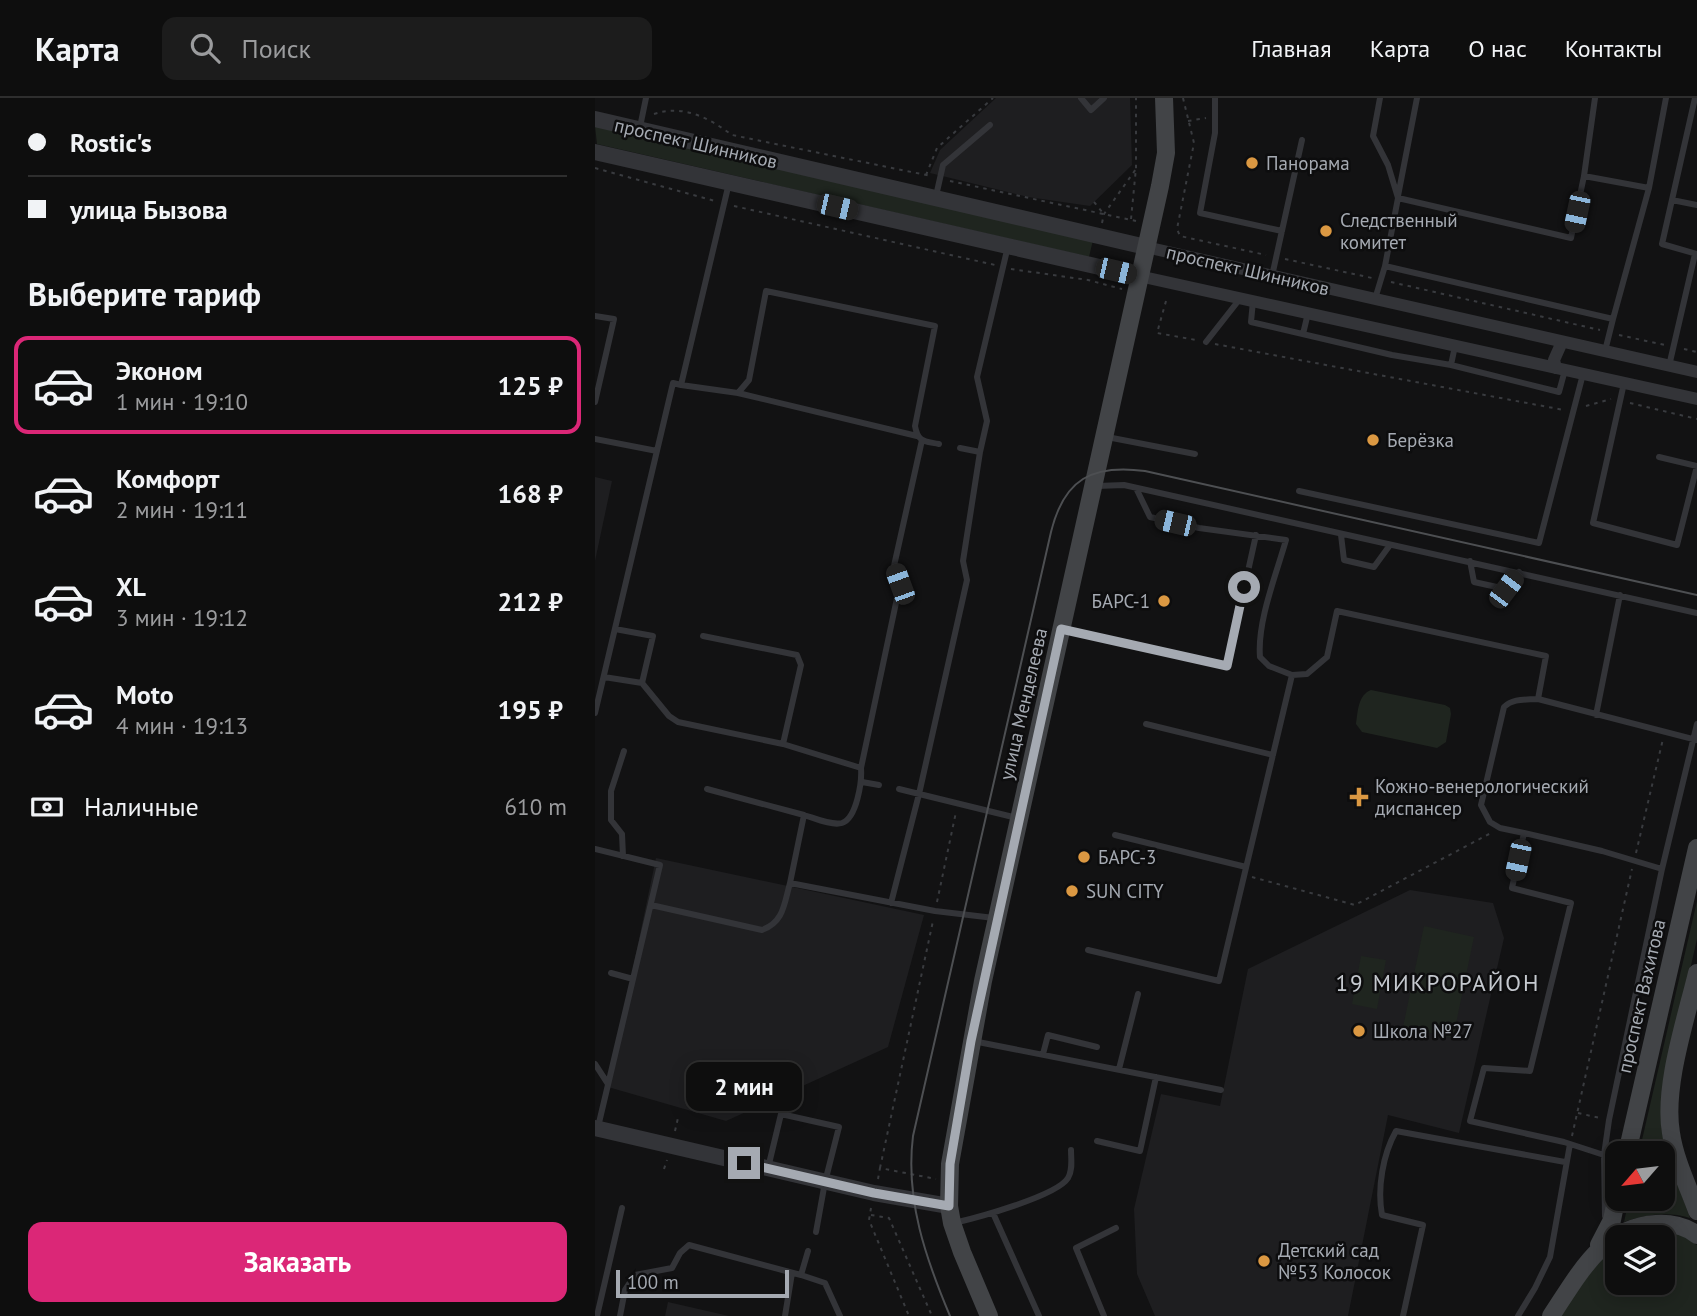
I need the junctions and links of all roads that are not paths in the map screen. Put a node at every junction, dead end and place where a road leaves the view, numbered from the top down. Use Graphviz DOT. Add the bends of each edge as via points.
graph roads {
  1 [pos="646,98"];
  2 [pos="1081,98"];
  3 [pos="1104,98"];
  4 [pos="1164,98"];
  5 [pos="1215,98"];
  6 [pos="1380,98"];
  7 [pos="1417,98"];
  8 [pos="1594,98"];
  9 [pos="1666,98"];
  10 [pos="1695,98"];
  11 [pos="595,119"];
  12 [pos="641,123"];
  13 [pos="990,125"];
  14 [pos="1302,140"];
  15 [pos="595,152"];
  16 [pos="1584,176"];
  17 [pos="729,182"];
  18 [pos="1649,188"];
  19 [pos="935,198"];
  20 [pos="1398,198"];
  21 [pos="1672,200"];
  22 [pos="1697,205"];
  23 [pos="1282,231"];
  24 [pos="1105,233"];
  25 [pos="1008,246"];
  26 [pos="1146,247"];
  27 [pos="1696,254"];
  28 [pos="1385,266"];
  29 [pos="1102,267"];
  30 [pos="1139,276"];
  31 [pos="1272,276"];
  32 [pos="1375,299"];
  33 [pos="1247,300"];
  34 [pos="1308,313"];
  35 [pos="595,316"];
  36 [pos="1613,318"];
  37 [pos="1303,334"];
  38 [pos="1206,342"];
  39 [pos="1562,342"];
  40 [pos="1455,346"];
  41 [pos="1605,351"];
  42 [pos="1451,365"];
  43 [pos="1669,366"];
  44 [pos="1561,369"];
  45 [pos="1697,372"];
  46 [pos="1583,374"];
  47 [pos="1624,383"];
  48 [pos="681,385"];
  49 [pos="738,393"];
  50 [pos="1697,399"];
  51 [pos="595,402"];
  52 [pos="1105,437"];
  53 [pos="919,438"];
  54 [pos="595,439"];
  55 [pos="939,444"];
  56 [pos="960,448"];
  57 [pos="657,451"];
  58 [pos="980,452"];
  59 [pos="1195,454"];
  60 [pos="1659,457"];
  61 [pos="1094,486"];
  62 [pos="1136,488"];
  63 [pos="1299,491"];
  64 [pos="1289,524"];
  65 [pos="1341,534"];
  66 [pos="1256,535"];
  67 [pos="1286,540"];
  68 [pos="1390,545"];
  69 [pos="1470,561"];
  70 [pos="1519,572"];
  71 [pos="1621,595"];
  72 [pos="1697,613"];
  73 [pos="615,629"];
  74 [pos="1061,629"];
  75 [pos="703,636"];
  76 [pos="1291,675"];
  77 [pos="604,677"];
  78 [pos="642,683"];
  79 [pos="1538,699"];
  80 [pos="595,713"];
  81 [pos="1596,715"];
  82 [pos="1146,724"];
  83 [pos="1697,724"];
  84 [pos="1695,740"];
  85 [pos="783,744"];
  86 [pos="624,751"];
  87 [pos="1273,755"];
  88 [pos="861,768"];
  89 [pos="862,782"];
  90 [pos="879,785"];
  91 [pos="707,789"];
  92 [pos="899,789"];
  93 [pos="919,794"];
  94 [pos="804,815"];
  95 [pos="1019,818"];
  96 [pos="1524,833"];
  97 [pos="1115,835"];
  98 [pos="1697,848"];
  99 [pos="595,849"];
  100 [pos="623,856"];
  101 [pos="1246,867"];
  102 [pos="1662,869"];
  103 [pos="790,883"];
  104 [pos="891,903"];
  105 [pos="651,905"];
  106 [pos="997,918"];
  107 [pos="1088,950"];
  108 [pos="611,973"];
  109 [pos="1697,973"];
  110 [pos="633,979"];
  111 [pos="1138,994"];
  112 [pos="971,1041"];
  113 [pos="1097,1047"];
  114 [pos="1043,1054"];
  115 [pos="595,1064"];
  116 [pos="1119,1069"];
  117 [pos="1156,1077"];
  118 [pos="608,1084"];
  119 [pos="1221,1090"];
  120 [pos="596,1129"];
  121 [pos="1097,1141"];
  122 [pos="1630,1141"];
  123 [pos="1570,1144"];
  124 [pos="1071,1150"];
  125 [pos="1604,1156"];
  126 [pos="1565,1162"];
  127 [pos="767,1168"];
  128 [pos="825,1182"];
  129 [pos="622,1208"];
  130 [pos="1697,1211"];
  131 [pos="993,1213"];
  132 [pos="951,1215"];
  133 [pos="1116,1228"];
  134 [pos="816,1232"];
  135 [pos="1605,1235"];
  136 [pos="1697,1235"];
  137 [pos="808,1251"];
  138 [pos="1593,1254"];
  139 [pos="792,1273"];
  140 [pos="801,1275"];
  141 [pos="597,1316"];
  142 [pos="620,1316"];
  143 [pos="785,1316"];
  144 [pos="840,1316"];
  145 [pos="989,1316"];
  146 [pos="1039,1316"];
  147 [pos="1104,1316"];
  148 [pos="1403,1316"];
  149 [pos="1518,1316"];
  150 [pos="1551,1316"];
  1 -- 12 [label="lane"];
  2 -- 3 [label="lane" via="1091,110"];
  4 -- 26 [label="main road, улица Менделеева" via="1166,153"];
  5 -- 23 [label="lane" via="1215,133 1200,213"];
  6 -- 20 [label="lane" via="1373,136"];
  7 -- 20 [label="lane"];
  8 -- 16 [label="lane"];
  9 -- 18 [label="lane"];
  10 -- 21 [label="lane"];
  11 -- 12 [label="street, проспект Шинников"];
  12 -- 19 [label="street, проспект Шинников"];
  13 -- 19 [label="lane" via="943,165"];
  14 -- 23 [label="lane"];
  15 -- 17 [label="street, проспект Шинников"];
  16 -- 18 [label="lane"];
  16 -- 20 [label="lane" via="1571,238"];
  17 -- 25 [label="street, проспект Шинников"];
  17 -- 48 [label="lane"];
  18 -- 36 [label="lane"];
  19 -- 24 [label="street, проспект Шинников"];
  20 -- 28 [label="lane"];
  21 -- 22 [label="lane"];
  21 -- 27 [label="lane" via="1662,244"];
  23 -- 31 [label="lane"];
  24 -- 26 [label="street, проспект Шинников"];
  24 -- 29 [label="street" via="1113,248 1111,259"];
  25 -- 29 [label="street, проспект Шинников"];
  25 -- 58 [label="lane" via="977,377 987,421"];
  26 -- 30 [label="main road, улица Менделеева"];
  26 -- 31 [label="street, проспект Шинников"];
  27 -- 43 [label="lane"];
  28 -- 32 [label="lane"];
  28 -- 36 [label="lane"];
  29 -- 30 [label="street, проспект Шинников"];
  30 -- 33 [label="street, проспект Шинников"];
  30 -- 52 [label="main road, улица Менделеева"];
  31 -- 32 [label="street, проспект Шинников"];
  32 -- 39 [label="street, проспект Шинников"];
  33 -- 34 [label="street, проспект Шинников"];
  33 -- 37 [label="lane" via="1251,322"];
  33 -- 38 [label="lane"];
  34 -- 37 [label="lane"];
  34 -- 40 [label="street, проспект Шинников"];
  35 -- 51 [label="lane" via="614,319"];
  36 -- 41 [label="lane"];
  37 -- 42 [label="lane"];
  39 -- 41 [label="street, проспект Шинников"];
  39 -- 44 [label="street" via="1554,360"];
  40 -- 42 [label="lane"];
  40 -- 44 [label="street, проспект Шинников"];
  41 -- 43 [label="street, проспект Шинников"];
  42 -- 44 [label="lane" via="1559,392"];
  43 -- 45 [label="street, проспект Шинников"];
  44 -- 46 [label="street, проспект Шинников"];
  46 -- 47 [label="street, проспект Шинников"];
  46 -- 63 [label="lane" via="1539,543"];
  47 -- 50 [label="street, проспект Шинников"];
  47 -- 60 [label="lane" via="1593,523 1677,545 1697,466"];
  48 -- 49 [label="lane"];
  48 -- 57 [label="lane" via="673,383"];
  49 -- 53 [label="lane"];
  49 -- 53 [label="lane" via="748,380 766,291 935,326 915,426"];
  52 -- 59 [label="lane"];
  52 -- 61 [label="main road, улица Менделеева"];
  53 -- 55 [label="lane"];
  53 -- 88 [label="lane" via="894,566 900,584"];
  54 -- 57 [label="lane"];
  56 -- 58 [label="lane"];
  57 -- 73 [label="lane"];
  58 -- 93 [label="lane" via="963,561 967,580"];
  61 -- 62 [label="lane"];
  61 -- 74 [label="main road, улица Менделеева"];
  62 -- 64 [label="lane"];
  62 -- 66 [label="lane" via="1150,517"];
  64 -- 65 [label="lane"];
  64 -- 67 [label="lane"];
  65 -- 68 [label="lane"];
  65 -- 68 [label="lane" via="1344,560 1374,566"];
  66 -- 67 [label="lane"];
  66 -- 74 [label="lane" via="1227,666"];
  67 -- 76 [label="lane" via="1259,648 1269,666"];
  68 -- 69 [label="lane"];
  69 -- 70 [label="lane"];
  69 -- 70 [label="lane" via="1474,582 1506,589"];
  70 -- 71 [label="lane"];
  71 -- 72 [label="lane"];
  71 -- 81 [label="lane"];
  73 -- 77 [label="lane"];
  73 -- 78 [label="lane" via="653,636"];
  74 -- 95 [label="main road, улица Менделеева"];
  75 -- 85 [label="lane" via="797,655 801,665"];
  76 -- 79 [label="lane" via="1307,674 1327,657 1337,611 1546,656"];
  76 -- 87 [label="lane"];
  77 -- 78 [label="lane"];
  77 -- 80 [label="lane"];
  78 -- 85 [label="lane" via="678,722"];
  79 -- 81 [label="lane"];
  79 -- 96 [label="lane" via="1504,707 1481,805 1490,822"];
  81 -- 84 [label="lane"];
  82 -- 87 [label="lane"];
  83 -- 84 [label="lane"];
  84 -- 102 [label="lane"];
  85 -- 88 [label="lane"];
  86 -- 100 [label="lane" via="611,791 611,820 622,834"];
  87 -- 101 [label="lane"];
  88 -- 89 [label="lane"];
  89 -- 90 [label="lane"];
  89 -- 94 [label="lane" via="851,816 844,822"];
  91 -- 94 [label="lane"];
  92 -- 93 [label="lane"];
  93 -- 95 [label="lane"];
  93 -- 104 [label="lane"];
  94 -- 103 [label="lane"];
  95 -- 106 [label="main road, улица Менделеева"];
  96 -- 102 [label="lane"];
  96 -- 123 [label="lane" via="1513,888 1571,902 1530,1071 1484,1068 1470,1121"];
  97 -- 101 [label="lane"];
  98 -- 122 [label="main road, проспект Вахитова"];
  99 -- 100 [label="lane"];
  100 -- 105 [label="lane" via="660,865"];
  101 -- 107 [label="lane" via="1219,981"];
  102 -- 125 [label="lane"];
  103 -- 104 [label="lane"];
  103 -- 105 [label="lane" via="780,918 762,930"];
  104 -- 106 [label="lane"];
  105 -- 110 [label="lane"];
  106 -- 112 [label="main road, улица Менделеева"];
  108 -- 110 [label="lane"];
  109 -- 130 [label="main road" via="1669,1107 1675,1150"];
  110 -- 118 [label="lane"];
  111 -- 116 [label="lane"];
  112 -- 114 [label="lane"];
  112 -- 132 [label="main road, улица Менделеева" via="948,1180"];
  113 -- 114 [label="lane" via="1048,1035"];
  114 -- 116 [label="lane"];
  115 -- 118 [label="lane"];
  116 -- 117 [label="lane"];
  117 -- 119 [label="lane"];
  117 -- 121 [label="lane" via="1140,1151"];
  118 -- 120 [label="lane"];
  120 -- 127 [label="street"];
  123 -- 125 [label="lane"];
  123 -- 126 [label="lane"];
  124 -- 131 [label="lane" via="1067,1180"];
  125 -- 135 [label="lane"];
  126 -- 148 [label="lane" via="1397,1131 1386,1157 1379,1198 1382,1215 1423,1225"];
  126 -- 149 [label="lane" via="1550,1257"];
  127 -- 128 [label="street"];
  127 -- 128 [label="lane" via="781,1114 839,1127"];
  128 -- 132 [label="street"];
  128 -- 134 [label="lane"];
  129 -- 141 [label="lane"];
  131 -- 132 [label="lane"];
  131 -- 146 [label="lane"];
  132 -- 145 [label="main road, улица Менделеева"];
  133 -- 147 [label="lane" via="1076,1248"];
  135 -- 138 [label="main road"];
  136 -- 138 [label="main road" via="1679,1226 1640,1225 1623,1231"];
  137 -- 140 [label="lane"];
  138 -- 150 [label="main road"];
  139 -- 140 [label="lane"];
  139 -- 142 [label="lane" via="689,1245 672,1268 635,1275 625,1290"];
  139 -- 143 [label="lane"];
  140 -- 144 [label="lane" via="825,1283"];
}
